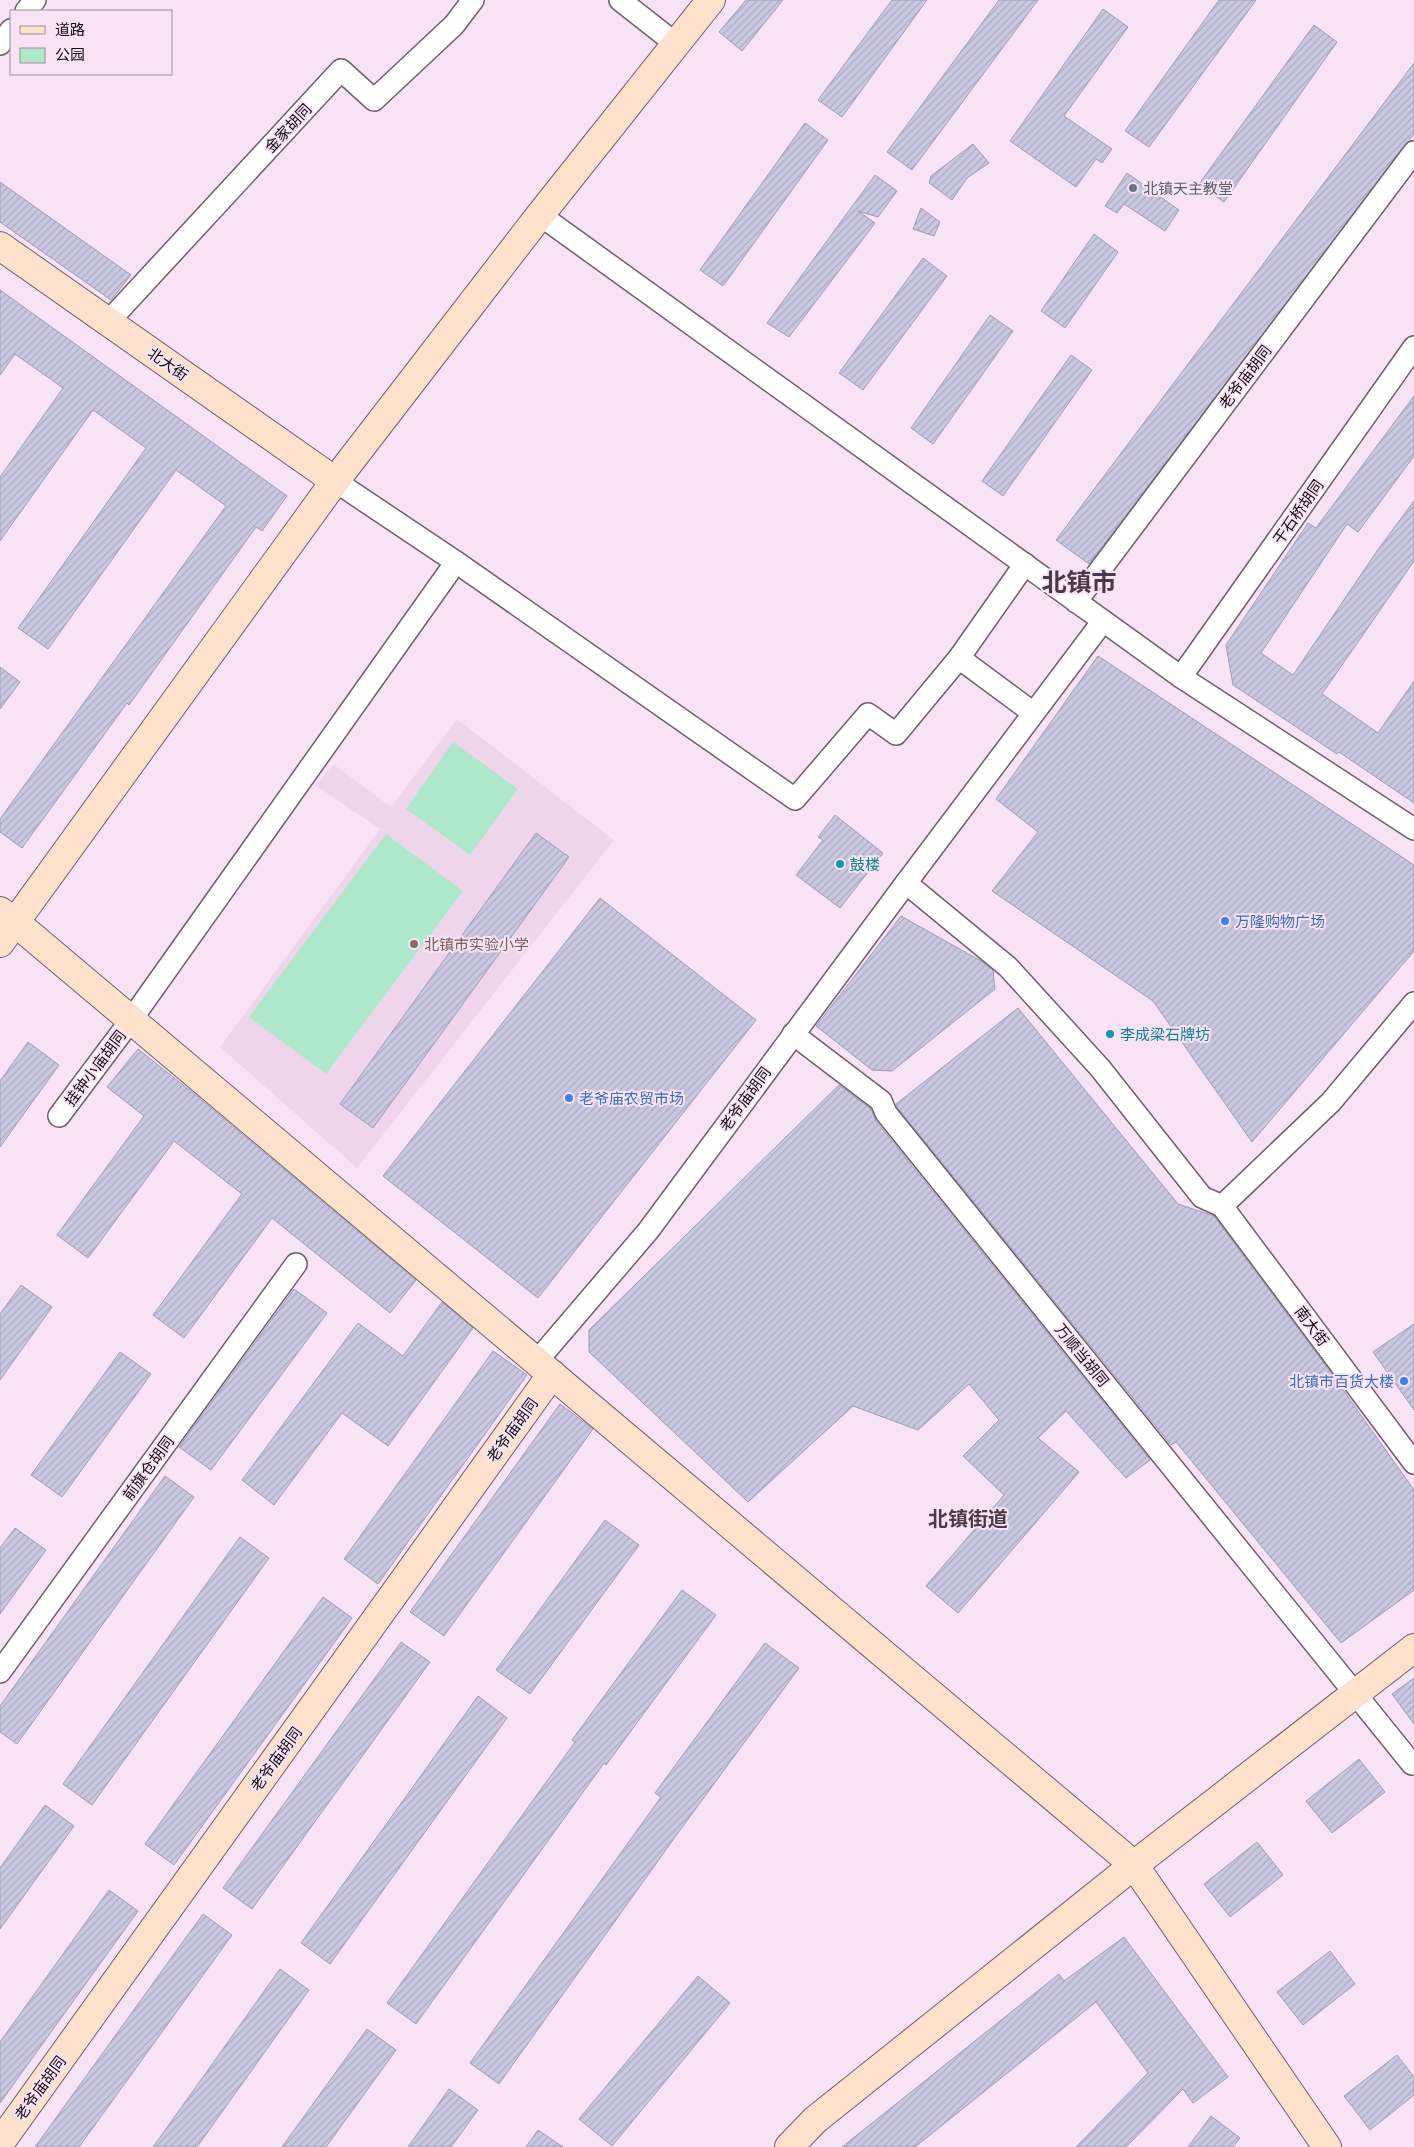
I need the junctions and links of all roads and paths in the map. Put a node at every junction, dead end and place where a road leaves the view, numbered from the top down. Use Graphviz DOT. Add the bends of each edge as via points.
graph roads {
  1 [pos="35,0"];
  2 [pos="473,0"];
  3 [pos="620,0"];
  4 [pos="711,0"];
  5 [pos="27,10"];
  6 [pos="10,31"];
  7 [pos="0,44"];
  8 [pos="676,44"];
  9 [pos="1414,152"];
  10 [pos="540,215"];
  11 [pos="0,246"];
  12 [pos="108,322"];
  13 [pos="1414,347"];
  14 [pos="335,481"];
  15 [pos="456,562"];
  16 [pos="1025,564"];
  17 [pos="1076,602"];
  18 [pos="1103,621"];
  19 [pos="959,658"];
  20 [pos="1181,677"];
  21 [pos="1032,712"];
  22 [pos="1414,829"];
  23 [pos="906,883"];
  24 [pos="5,926"];
  25 [pos="1414,1003"];
  26 [pos="132,1020"];
  27 [pos="797,1028"];
  28 [pos="58,1116"];
  29 [pos="1222,1206"];
  30 [pos="296,1264"];
  31 [pos="544,1368"];
  32 [pos="1414,1463"];
  33 [pos="1414,1648"];
  34 [pos="0,1672"];
  35 [pos="1356,1692"];
  36 [pos="1414,1762"];
  37 [pos="1134,1865"];
  38 [pos="0,2143"];
  39 [pos="789,2147"];
  40 [pos="1327,2147"];
  1 -- 5 [label="street"];
  2 -- 12 [label="street, 金家胡同" via="454,25 374,100 341,70"];
  3 -- 8 [label="street"];
  4 -- 8 [label="street"];
  6 -- 7 [label="street"];
  8 -- 10 [label="street"];
  9 -- 17 [label="street, 老爷庙胡同"];
  10 -- 14 [label="street"];
  10 -- 16 [label="street"];
  11 -- 12 [label="street, 北大街"];
  12 -- 14 [label="street, 北大街"];
  13 -- 20 [label="street, 干石桥胡同"];
  14 -- 15 [label="street"];
  14 -- 24 [label="street"];
  15 -- 19 [label="street" via="794,799 868,714 896,734"];
  15 -- 26 [label="street, 挂钟小庙胡同"];
  16 -- 17 [label="street"];
  16 -- 19 [label="street"];
  17 -- 18 [label="street"];
  18 -- 20 [label="street"];
  18 -- 21 [label="street, 老爷庙胡同"];
  19 -- 21 [label="street"];
  20 -- 22 [label="street"];
  21 -- 23 [label="street, 老爷庙胡同"];
  23 -- 27 [label="street, 老爷庙胡同"];
  23 -- 29 [label="street, 南大街" via="1008,967 1100,1068 1202,1197"];
  24 -- 26 [label="street"];
  25 -- 29 [label="street" via="1331,1102"];
  26 -- 28 [label="street, 挂钟小庙胡同"];
  26 -- 31 [label="street"];
  27 -- 31 [label="street, 老爷庙胡同"];
  27 -- 35 [label="street, 万顺当胡同" via="881,1102 886,1113"];
  29 -- 32 [label="street, 南大街"];
  30 -- 34 [label="street, 前旗仓胡同"];
  31 -- 37 [label="street"];
  31 -- 38 [label="street, 老爷庙胡同"];
  33 -- 35 [label="street"];
  35 -- 36 [label="street, 万顺当胡同" via="1412,1764"];
  35 -- 37 [label="street"];
  37 -- 39 [label="street" via="815,2120"];
  37 -- 40 [label="street"];
}
